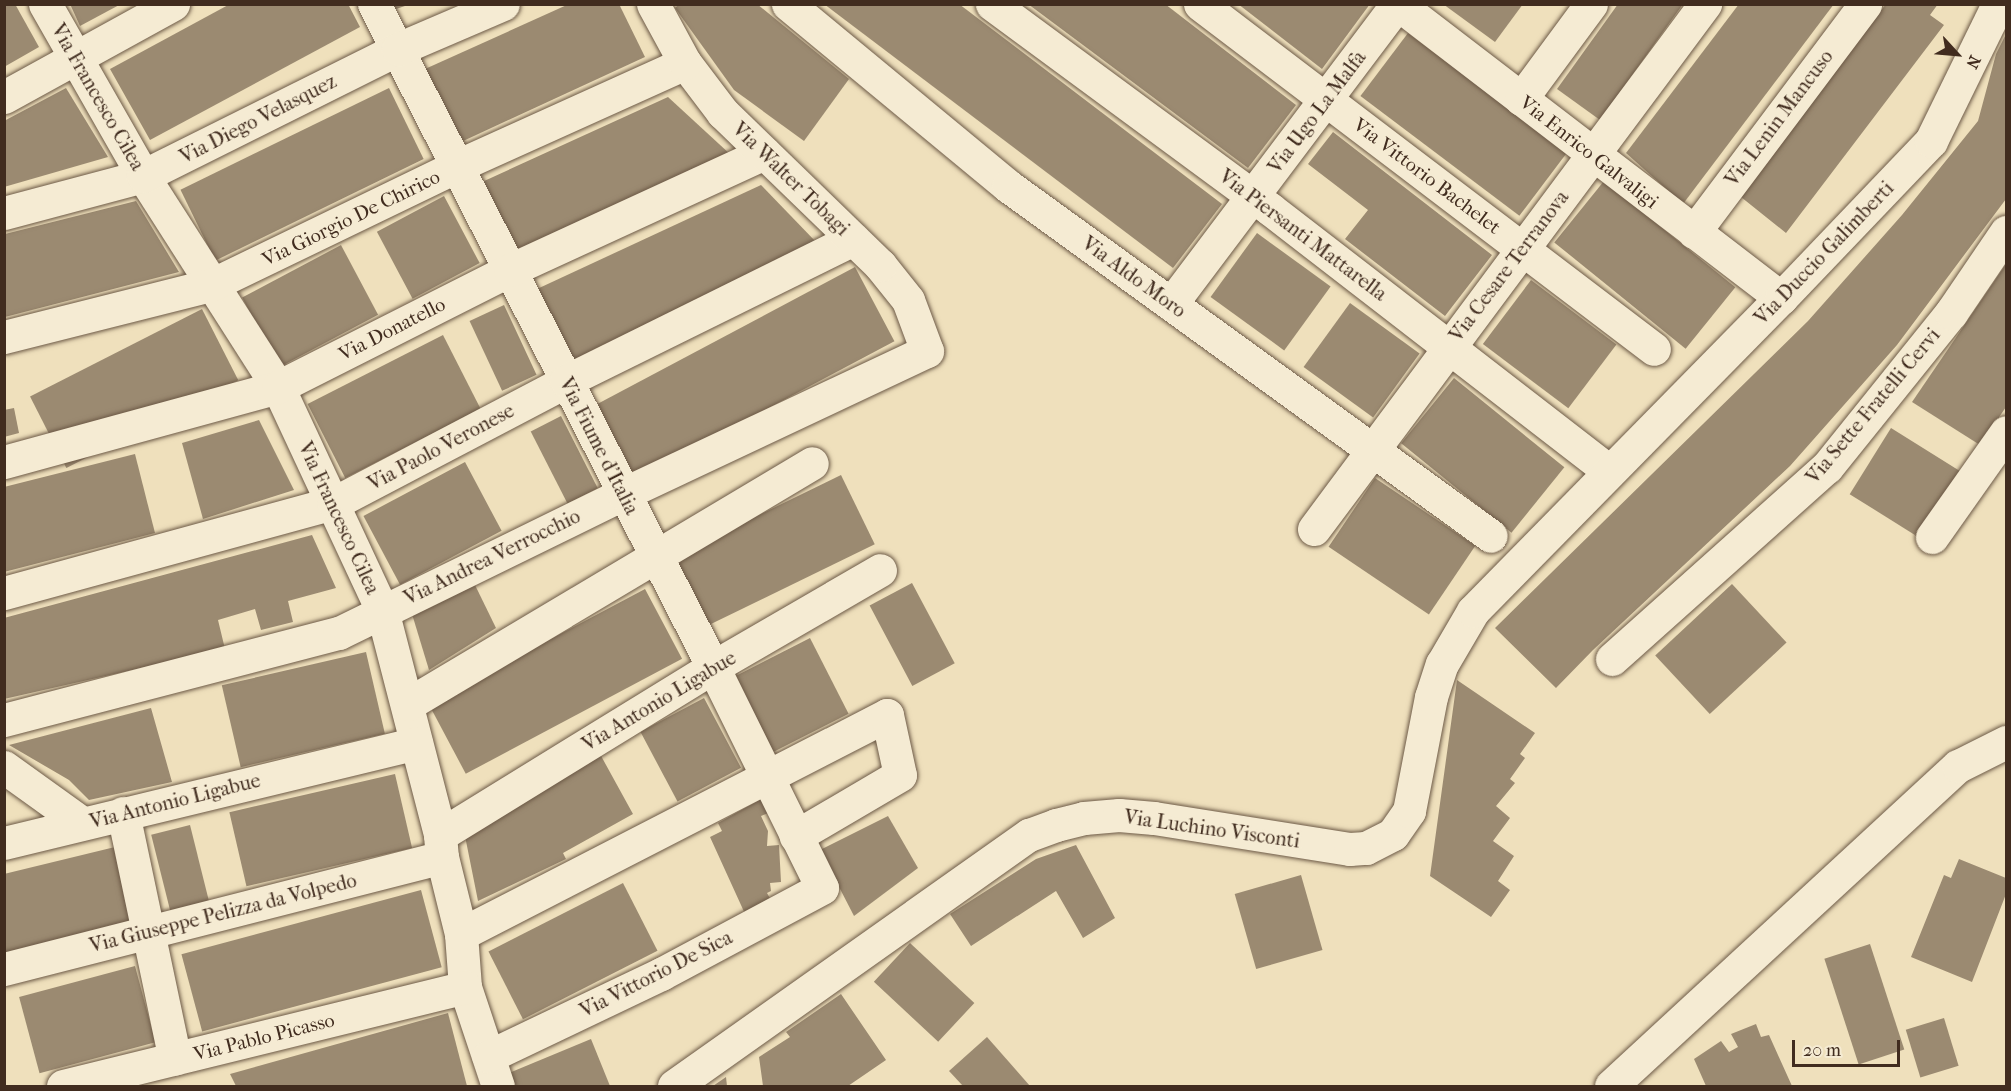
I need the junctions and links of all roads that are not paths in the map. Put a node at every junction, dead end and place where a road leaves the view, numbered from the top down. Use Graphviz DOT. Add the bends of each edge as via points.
graph roads {
  1 [pos="45,4"];
  2 [pos="173,4"];
  3 [pos="374,4"];
  4 [pos="503,4"];
  5 [pos="653,4"];
  6 [pos="788,4"];
  7 [pos="992,4"];
  8 [pos="1200,4"];
  9 [pos="1398,4"];
  10 [pos="1591,4"];
  11 [pos="1705,4"];
  12 [pos="1864,4"];
  13 [pos="1998,4"];
  14 [pos="398,49"];
  15 [pos="77,58"];
  16 [pos="685,63"];
  17 [pos="4,97"];
  18 [pos="1326,99"];
  19 [pos="1521,99"];
  20 [pos="764,153"];
  21 [pos="1593,155"];
  22 [pos="458,166"];
  23 [pos="143,176"];
  24 [pos="1254,197"];
  25 [pos="4,213"];
  26 [pos="1694,232"];
  27 [pos="2007,232"];
  28 [pos="853,239"];
  29 [pos="1524,248"];
  30 [pos="510,270"];
  31 [pos="212,285"];
  32 [pos="1781,298"];
  33 [pos="1171,304"];
  34 [pos="4,337"];
  35 [pos="1449,346"];
  36 [pos="1654,348"];
  37 [pos="927,351"];
  38 [pos="566,381"];
  39 [pos="278,387"];
  40 [pos="2007,432"];
  41 [pos="1373,451"];
  42 [pos="4,462"];
  43 [pos="812,463"];
  44 [pos="1609,471"];
  45 [pos="623,494"];
  46 [pos="334,503"];
  47 [pos="1314,529"];
  48 [pos="1491,536"];
  49 [pos="1932,537"];
  50 [pos="654,555"];
  51 [pos="880,570"];
  52 [pos="4,593"];
  53 [pos="382,610"];
  54 [pos="1612,659"];
  55 [pos="713,668"];
  56 [pos="408,704"];
  57 [pos="4,720"];
  58 [pos="2007,742"];
  59 [pos="416,743"];
  60 [pos="4,767"];
  61 [pos="766,776"];
  62 [pos="123,813"];
  63 [pos="82,823"];
  64 [pos="796,836"];
  65 [pos="4,843"];
  66 [pos="441,846"];
  67 [pos="822,888"];
  68 [pos="148,932"];
  69 [pos="461,934"];
  70 [pos="4,969"];
  71 [pos="465,987"];
  72 [pos="489,1056"];
  73 [pos="175,1059"];
  74 [pos="63,1086"];
  75 [pos="498,1086"];
  76 [pos="674,1086"];
  77 [pos="1611,1086"];
  1 -- 15 [label="street, Via Francesco Cilea"];
  2 -- 15 [label="street"];
  3 -- 14 [label="street, Via Fiume d'Italia"];
  4 -- 14 [label="street, Via Diego Velasquez"];
  5 -- 16 [label="street, Via Walter Tobagi"];
  6 -- 33 [label="street, Via Aldo Moro" via="1008,186"];
  7 -- 24 [label="street, Via Piersanti Mattarella"];
  8 -- 18 [label="street, Via Vittorio Bachelet"];
  9 -- 18 [label="street, Via Ugo La Malfa"];
  9 -- 19 [label="street, Via Enrico Galvaligi"];
  10 -- 19 [label="street"];
  11 -- 21 [label="street, Via Cesare Terranova"];
  12 -- 26 [label="street, Via Lenin Mancuso"];
  13 -- 32 [label="street, Via Duccio Galimberti" via="1931,141"];
  14 -- 22 [label="street, Via Fiume d'Italia"];
  14 -- 23 [label="street, Via Diego Velasquez"];
  15 -- 17 [label="street"];
  15 -- 23 [label="street, Via Francesco Cilea"];
  16 -- 20 [label="street, Via Walter Tobagi" via="723,113"];
  16 -- 22 [label="street, Via Giorgio De Chirico"];
  18 -- 24 [label="street, Via Ugo La Malfa"];
  18 -- 29 [label="street, Via Vittorio Bachelet"];
  19 -- 21 [label="street, Via Enrico Galvaligi"];
  20 -- 28 [label="street, Via Walter Tobagi"];
  20 -- 30 [label="street, Via Donatello"];
  21 -- 26 [label="street, Via Enrico Galvaligi"];
  21 -- 29 [label="street, Via Cesare Terranova"];
  22 -- 30 [label="street, Via Fiume d'Italia"];
  22 -- 31 [label="street, Via Giorgio De Chirico"];
  23 -- 25 [label="street, Via Diego Velasquez"];
  23 -- 31 [label="street, Via Francesco Cilea"];
  24 -- 33 [label="street, Via Ugo La Malfa"];
  24 -- 35 [label="street, Via Piersanti Mattarella"];
  26 -- 32 [label="street, Via Enrico Galvaligi"];
  27 -- 54 [label="street, Via Sette Fratelli Cervi" via="1951,313 1827,466"];
  28 -- 37 [label="street, Via Walter Tobagi" via="908,300"];
  28 -- 38 [label="street, Via Paolo Veronese"];
  29 -- 35 [label="street, Via Cesare Terranova"];
  29 -- 36 [label="street, Via Vittorio Bachelet"];
  30 -- 38 [label="street, Via Fiume d'Italia"];
  30 -- 39 [label="street, Via Donatello"];
  31 -- 34 [label="street, Via Giorgio De Chirico"];
  31 -- 39 [label="street, Via Francesco Cilea"];
  32 -- 44 [label="street, Via Duccio Galimberti"];
  33 -- 41 [label="street, Via Aldo Moro"];
  35 -- 41 [label="street, Via Cesare Terranova"];
  35 -- 44 [label="street, Via Piersanti Mattarella"];
  37 -- 45 [label="street, Via Andrea Verrocchio"];
  38 -- 45 [label="street, Via Fiume d'Italia"];
  38 -- 46 [label="street, Via Paolo Veronese"];
  39 -- 42 [label="street, Via Donatello"];
  39 -- 46 [label="street, Via Francesco Cilea"];
  40 -- 49 [label="street"];
  41 -- 47 [label="street, Via Cesare Terranova"];
  41 -- 48 [label="street, Via Aldo Moro"];
  43 -- 50 [label="street"];
  44 -- 76 [label="street, Via Luchino Visconti" via="1491,590 1457,634 1431,697 1410,811 1403,824 1381,842 1350,849 1119,815 1056,825 1029,835"];
  45 -- 50 [label="street, Via Fiume d'Italia"];
  45 -- 53 [label="street, Via Andrea Verrocchio"];
  46 -- 52 [label="street, Via Paolo Veronese"];
  46 -- 53 [label="street, Via Francesco Cilea"];
  50 -- 55 [label="street, Via Fiume d'Italia"];
  50 -- 56 [label="street"];
  51 -- 55 [label="street, Via Antonio Ligabue"];
  53 -- 56 [label="street, Via Francesco Cilea"];
  53 -- 57 [label="street, Via Andrea Verrocchio" via="339,633"];
  55 -- 61 [label="street, Via Fiume d'Italia"];
  55 -- 66 [label="street, Via Antonio Ligabue"];
  56 -- 59 [label="street, Via Francesco Cilea"];
  58 -- 77 [label="street" via="1958,766"];
  59 -- 62 [label="street, Via Antonio Ligabue"];
  59 -- 66 [label="street, Via Francesco Cilea"];
  60 -- 63 [label="street"];
  61 -- 64 [label="street, Via Fiume d'Italia"];
  61 -- 64 [label="street" via="887,715 900,775"];
  61 -- 69 [label="street"];
  62 -- 63 [label="street, Via Antonio Ligabue"];
  62 -- 68 [label="street"];
  63 -- 65 [label="street, Via Antonio Ligabue"];
  64 -- 67 [label="street, Via Fiume d'Italia"];
  66 -- 68 [label="street, Via Giuseppe Pelizza da Volpedo"];
  66 -- 69 [label="street, Via Francesco Cilea"];
  67 -- 72 [label="street, Via Vittorio De Sica" via="661,974"];
  68 -- 70 [label="street, Via Giuseppe Pelizza da Volpedo"];
  68 -- 73 [label="street"];
  69 -- 71 [label="street, Via Francesco Cilea"];
  71 -- 72 [label="street, Via Francesco Cilea"];
  71 -- 73 [label="street, Via Pablo Picasso"];
  72 -- 75 [label="street, Via Francesco Cilea"];
  73 -- 74 [label="street, Via Pablo Picasso"];
}
